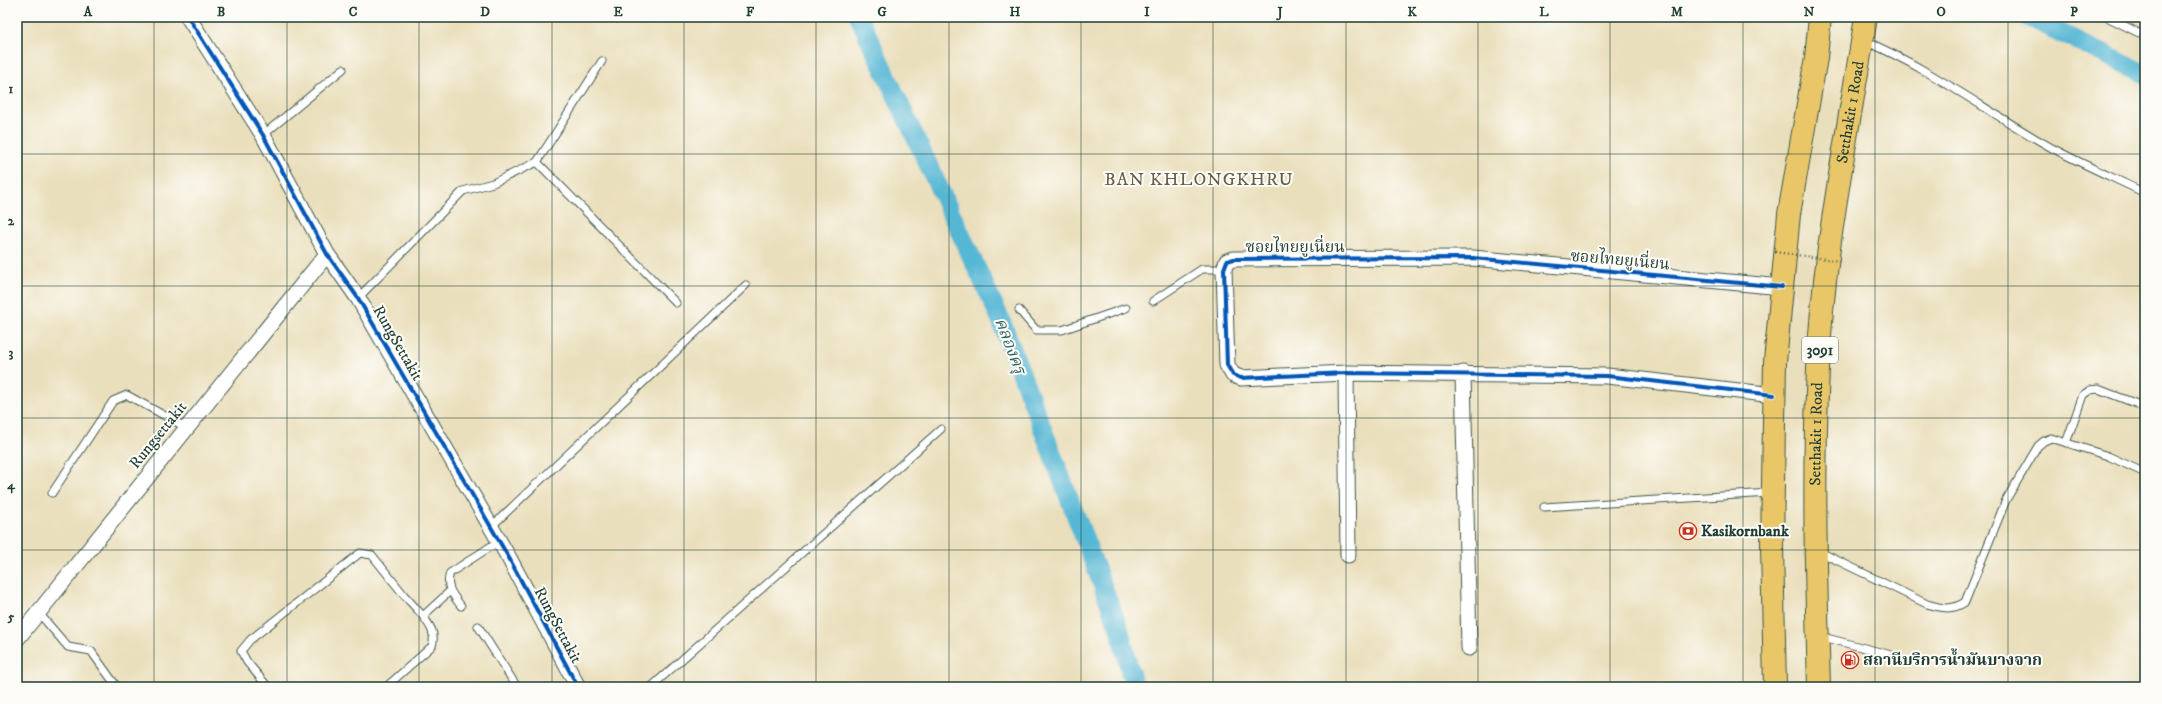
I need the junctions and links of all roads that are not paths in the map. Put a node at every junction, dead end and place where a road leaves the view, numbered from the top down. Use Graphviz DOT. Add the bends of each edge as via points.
graph roads {
  1 [pos="188,17"];
  2 [pos="1820,17"];
  3 [pos="1866,17"];
  4 [pos="2107,17"];
  5 [pos="2145,36"];
  6 [pos="1863,40"];
  7 [pos="602,61"];
  8 [pos="343,69"];
  9 [pos="263,135"];
  10 [pos="537,162"];
  11 [pos="2145,193"];
  12 [pos="327,254"];
  13 [pos="1224,269"];
  14 [pos="746,285"];
  15 [pos="1782,287"];
  16 [pos="358,298"];
  17 [pos="1152,301"];
  18 [pos="676,303"];
  19 [pos="1126,308"];
  20 [pos="1020,310"];
  21 [pos="1346,373"];
  22 [pos="1463,374"];
  23 [pos="1774,395"];
  24 [pos="2145,407"];
  25 [pos="187,428"];
  26 [pos="941,429"];
  27 [pos="2066,443"];
  28 [pos="2145,473"];
  29 [pos="52,493"];
  30 [pos="1772,493"];
  31 [pos="1544,506"];
  32 [pos="491,527"];
  33 [pos="499,540"];
  34 [pos="1815,550"];
  35 [pos="1348,555"];
  36 [pos="450,591"];
  37 [pos="461,606"];
  38 [pos="38,612"];
  39 [pos="423,616"];
  40 [pos="478,626"];
  41 [pos="1817,635"];
  42 [pos="17,639"];
  43 [pos="1469,648"];
  44 [pos="1895,656"];
  45 [pos="117,687"];
  46 [pos="268,687"];
  47 [pos="386,687"];
  48 [pos="517,687"];
  49 [pos="578,687"];
  50 [pos="651,687"];
  51 [pos="1775,687"];
  52 [pos="1819,687"];
  1 -- 9 [label="street, RungSettakit"];
  2 -- 15 [label="main road" via="1816,58 1789,214"];
  3 -- 6 [label="main road, Setthakit 1 Road / 3091"];
  4 -- 5 [label="lane"];
  6 -- 11 [label="lane" via="1931,74 2053,148"];
  6 -- 34 [label="main road, Setthakit 1 Road / 3091" via="1832,222 1818,368"];
  7 -- 10 [label="lane"];
  8 -- 9 [label="lane"];
  9 -- 12 [label="street, RungSettakit"];
  10 -- 16 [label="lane" via="493,183 464,191"];
  10 -- 18 [label="lane"];
  12 -- 16 [label="street, RungSettakit"];
  12 -- 25 [label="street, Rungsettakit"];
  13 -- 15 [label="street, ซอยไทยยูเนี่ยน" via="1226,261 1234,259 1473,258"];
  13 -- 17 [label="lane" via="1202,269"];
  13 -- 21 [label="street" via="1227,365 1233,375 1241,378"];
  14 -- 32 [label="lane"];
  15 -- 23 [label="main road"];
  16 -- 32 [label="street, RungSettakit"];
  19 -- 20 [label="lane" via="1062,330 1036,330"];
  21 -- 22 [label="street"];
  21 -- 35 [label="street"];
  22 -- 23 [label="street" via="1607,376"];
  22 -- 43 [label="street"];
  23 -- 30 [label="main road"];
  24 -- 27 [label="lane" via="2098,389 2090,390 2083,395"];
  25 -- 29 [label="lane" via="127,395 113,401"];
  25 -- 38 [label="street, Rungsettakit"];
  26 -- 50 [label="lane"];
  27 -- 28 [label="lane" via="2108,456"];
  27 -- 34 [label="lane" via="2051,438 2038,446 2006,500 1965,602 1958,606 1944,609 1927,604"];
  30 -- 31 [label="lane"];
  30 -- 51 [label="main road"];
  32 -- 33 [label="street, RungSettakit"];
  33 -- 36 [label="lane" via="450,573 447,581"];
  33 -- 49 [label="street, RungSettakit"];
  34 -- 41 [label="main road, Setthakit 1 Road / 3091"];
  36 -- 37 [label="lane"];
  36 -- 39 [label="lane"];
  38 -- 42 [label="street, Rungsettakit"];
  38 -- 45 [label="lane" via="68,647 91,651"];
  39 -- 46 [label="lane" via="372,555 360,553 250,640 242,651 247,662"];
  39 -- 47 [label="lane" via="433,630 432,646"];
  40 -- 48 [label="lane"];
  41 -- 44 [label="lane"];
  41 -- 52 [label="main road, Setthakit 1 Road / 3091"];
}
